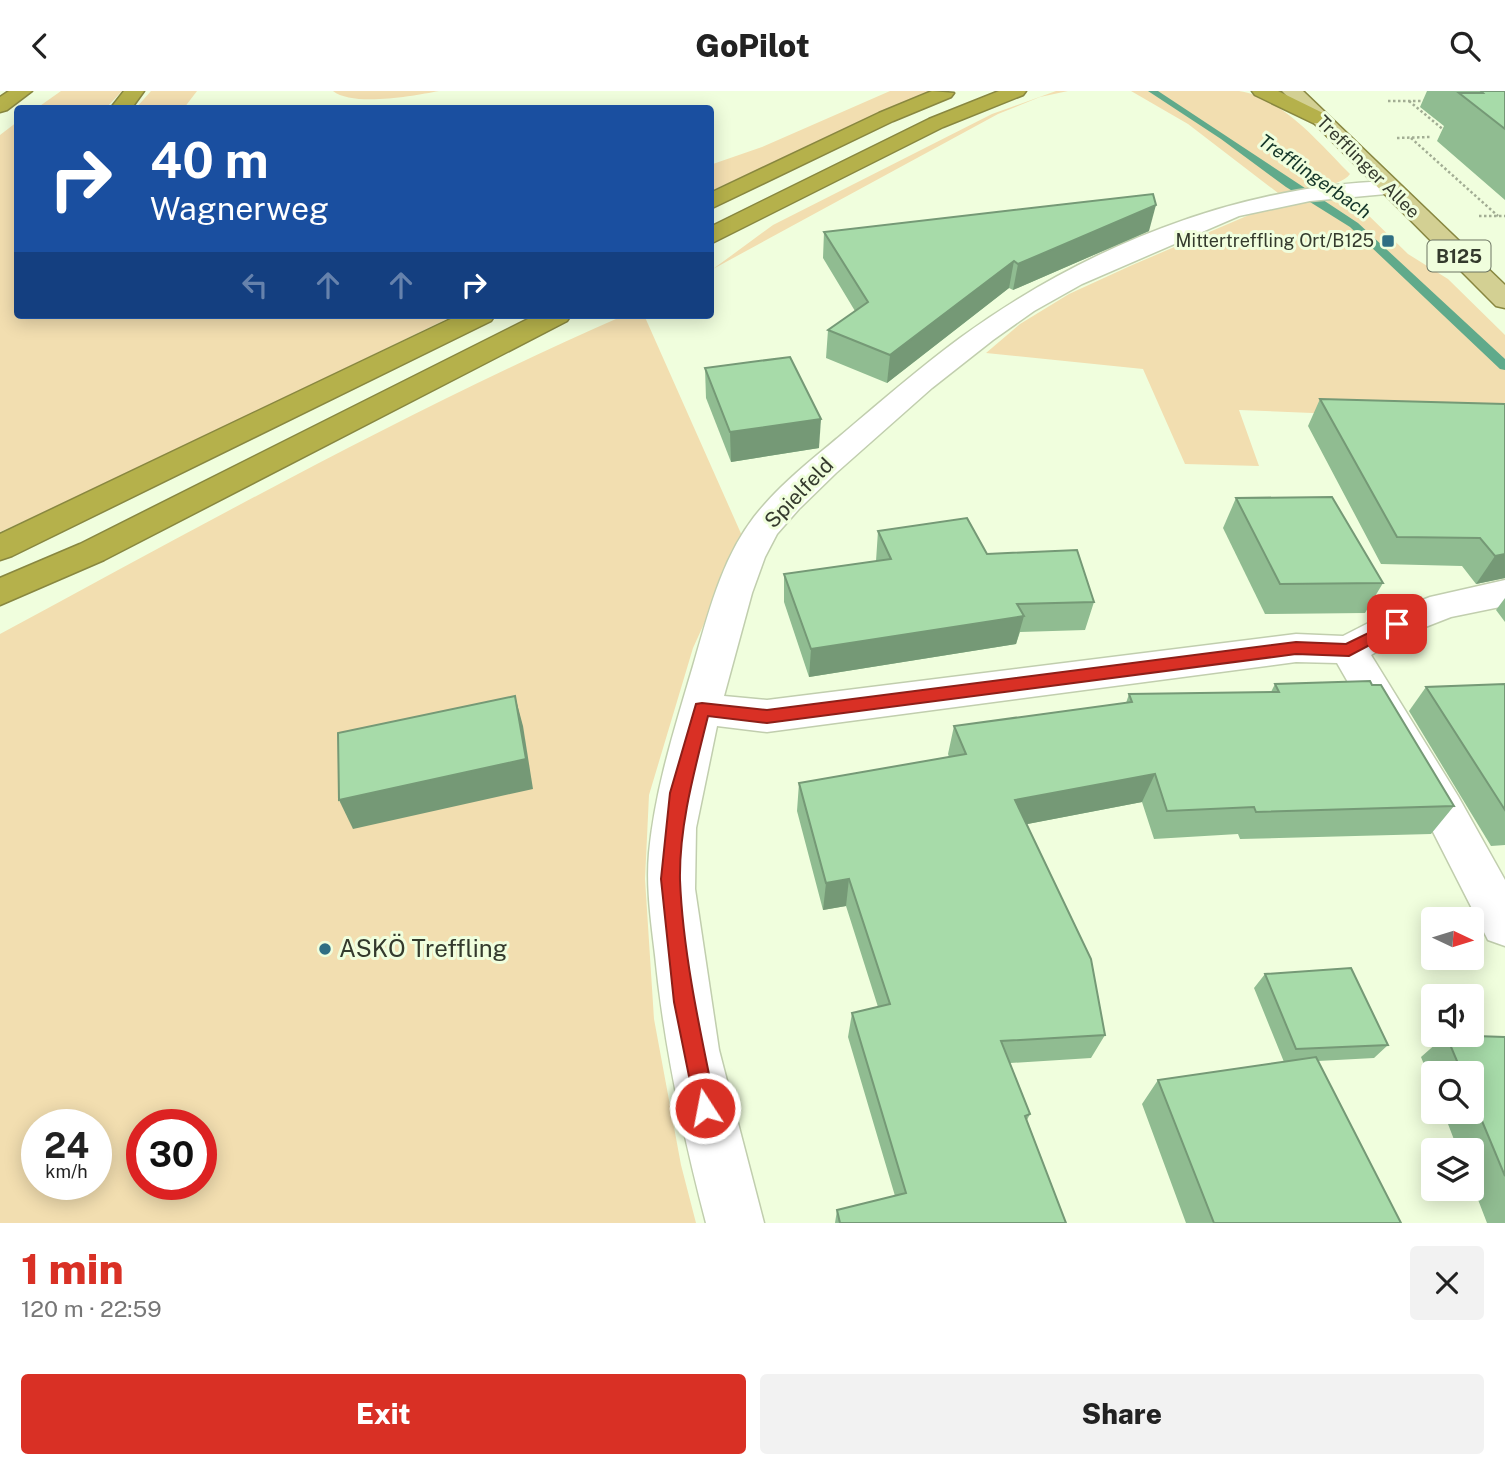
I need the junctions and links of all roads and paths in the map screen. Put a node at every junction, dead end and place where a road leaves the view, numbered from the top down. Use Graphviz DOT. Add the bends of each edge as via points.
graph roads {
  1 [pos="22,91"];
  2 [pos="134,91"];
  3 [pos="949,91"];
  4 [pos="1016,91"];
  5 [pos="1262,91"];
  6 [pos="1292,91"];
  7 [pos="1388,101"];
  8 [pos="1409,101"];
  9 [pos="1437,101"];
  10 [pos="123,105"];
  11 [pos="0,106"];
  12 [pos="1320,119"];
  13 [pos="1448,133"];
  14 [pos="1411,138"];
  15 [pos="1389,188"];
  16 [pos="714,200"];
  17 [pos="1498,216"];
  18 [pos="714,235"];
  19 [pos="1505,300"];
  20 [pos="473,319"];
  21 [pos="549,319"];
  22 [pos="0,548"];
  23 [pos="92,552"];
  24 [pos="0,592"];
  25 [pos="1505,593"];
  26 [pos="0,609"];
  27 [pos="1349,650"];
  28 [pos="702,709"];
  29 [pos="1505,925"];
  30 [pos="735,1223"];
  1 -- 11 [label="highway"];
  2 -- 10 [label="highway"];
  3 -- 16 [label="highway"];
  4 -- 18 [label="highway" via="936,123"];
  5 -- 12 [label="highway"];
  6 -- 12 [label="main road, Trefflinger Allee / B125"];
  7 -- 8 [label="path"];
  8 -- 9 [label="path"];
  8 -- 13 [label="path"];
  12 -- 15 [label="main road, Trefflinger Allee / B125"];
  14 -- 17 [label="path"];
  15 -- 19 [label="main road, Trefflinger Allee / B125"];
  15 -- 28 [label="street, Spielfeld" via="1335,190 1231,211 1077,277 1027,304 936,371 787,501 763,529 726,621"];
  20 -- 22 [label="highway"];
  21 -- 23 [label="highway"];
  23 -- 24 [label="highway"];
  23 -- 26 [label="highway"];
  25 -- 27 [label="street" via="1443,605"];
  27 -- 28 [label="street" via="1296,648 767,716"];
  27 -- 29 [label="street"];
  28 -- 30 [label="street, Spielfeld" via="679,793 671,879 684,1002 710,1133"];
}
